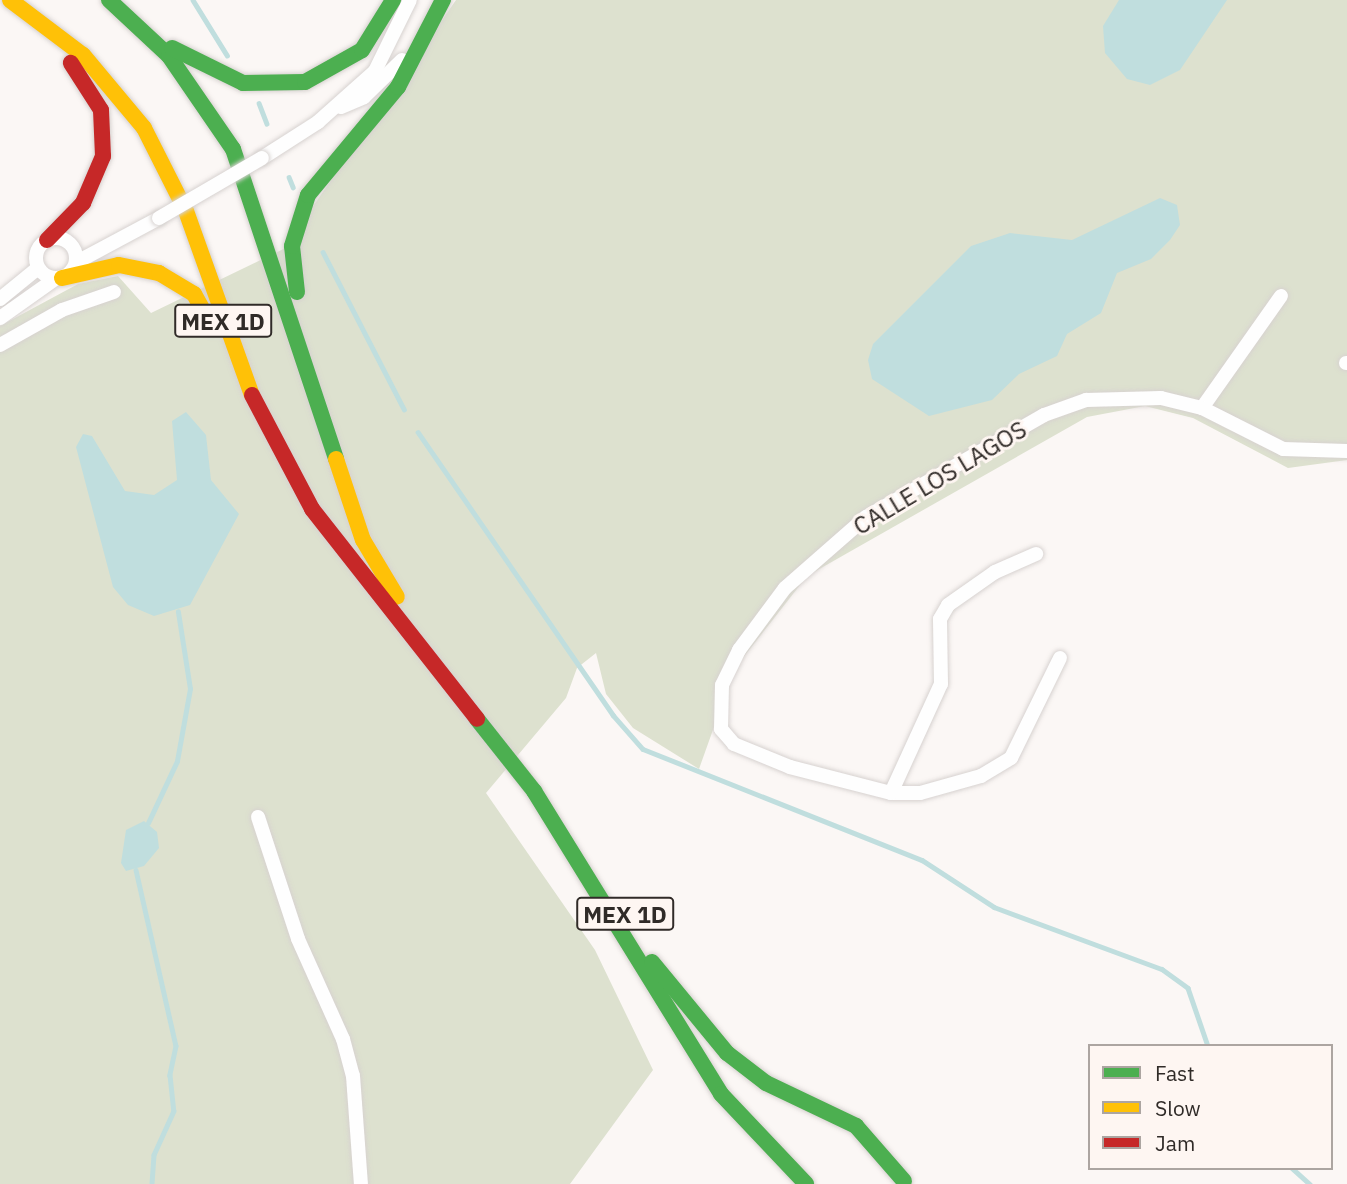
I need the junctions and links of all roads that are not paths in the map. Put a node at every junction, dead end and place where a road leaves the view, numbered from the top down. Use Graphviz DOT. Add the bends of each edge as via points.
graph roads {
  1 [pos="3,0"];
  2 [pos="10,0"];
  3 [pos="109,0"];
  4 [pos="393,0"];
  5 [pos="412,0"];
  6 [pos="439,2"];
  7 [pos="131,18"];
  8 [pos="330,112"];
  9 [pos="54,239"];
  10 [pos="111,242"];
  11 [pos="77,262"];
  12 [pos="38,268"];
  13 [pos="59,278"];
  14 [pos="114,292"];
  15 [pos="1281,296"];
  16 [pos="0,299"];
  17 [pos="0,318"];
  18 [pos="0,345"];
  19 [pos="1202,408"];
  20 [pos="1347,451"];
  21 [pos="1036,554"];
  22 [pos="428,649"];
  23 [pos="1060,658"];
  24 [pos="891,793"];
  25 [pos="258,817"];
  26 [pos="651,960"];
  27 [pos="904,1181"];
  28 [pos="361,1184"];
  29 [pos="806,1184"];
  30 [pos="817,1184"];
  1 -- 9 [label="highway" via="76,67 101,110 104,144 95,180"];
  2 -- 22 [label="highway, MEX 1D" via="83,55 144,128 186,211 239,368 273,442 337,545"];
  3 -- 7 [label="highway, MEX 1D"];
  4 -- 7 [label="highway" via="372,40 348,61 304,82 276,86 208,70"];
  5 -- 6 [label="street"];
  5 -- 8 [label="street" via="375,71"];
  6 -- 8 [label="street" via="393,70 364,97"];
  6 -- 22 [label="highway" via="398,87 315,182 292,246 298,293 368,519"];
  7 -- 22 [label="highway, MEX 1D" via="177,66 233,149 363,540"];
  8 -- 10 [label="street, bridge" via="262,158"];
  9 -- 10 [label="street"];
  9 -- 11 [label="street" via="74,247"];
  9 -- 12 [label="street" via="37,252"];
  10 -- 11 [label="street"];
  11 -- 13 [label="street"];
  12 -- 13 [label="street"];
  12 -- 16 [label="street"];
  13 -- 17 [label="street"];
  13 -- 22 [label="highway" via="130,266 167,276 194,294 258,436 306,520 350,579"];
  14 -- 18 [label="street" via="62,310"];
  15 -- 19 [label="street"];
  19 -- 20 [label="street, CALLE LOS LAGOS" via="1283,449"];
  19 -- 24 [label="street, CALLE LOS LAGOS" via="1127,397 1063,407 866,517 785,588 739,650 722,685 721,729 753,754"];
  21 -- 24 [label="street" via="948,605 940,619 941,684"];
  22 -- 26 [label="highway, MEX 1D" via="562,812"];
  22 -- 29 [label="highway, MEX 1D" via="552,818 714,1085"];
  23 -- 24 [label="street, CALLE LOS LAGOS" via="1011,758 981,776 920,793"];
  25 -- 28 [label="street" via="293,928 343,1039 353,1076"];
  26 -- 27 [label="highway" via="737,1062 766,1083 849,1122 887,1154"];
  26 -- 30 [label="highway, MEX 1D" via="726,1090"];
}
